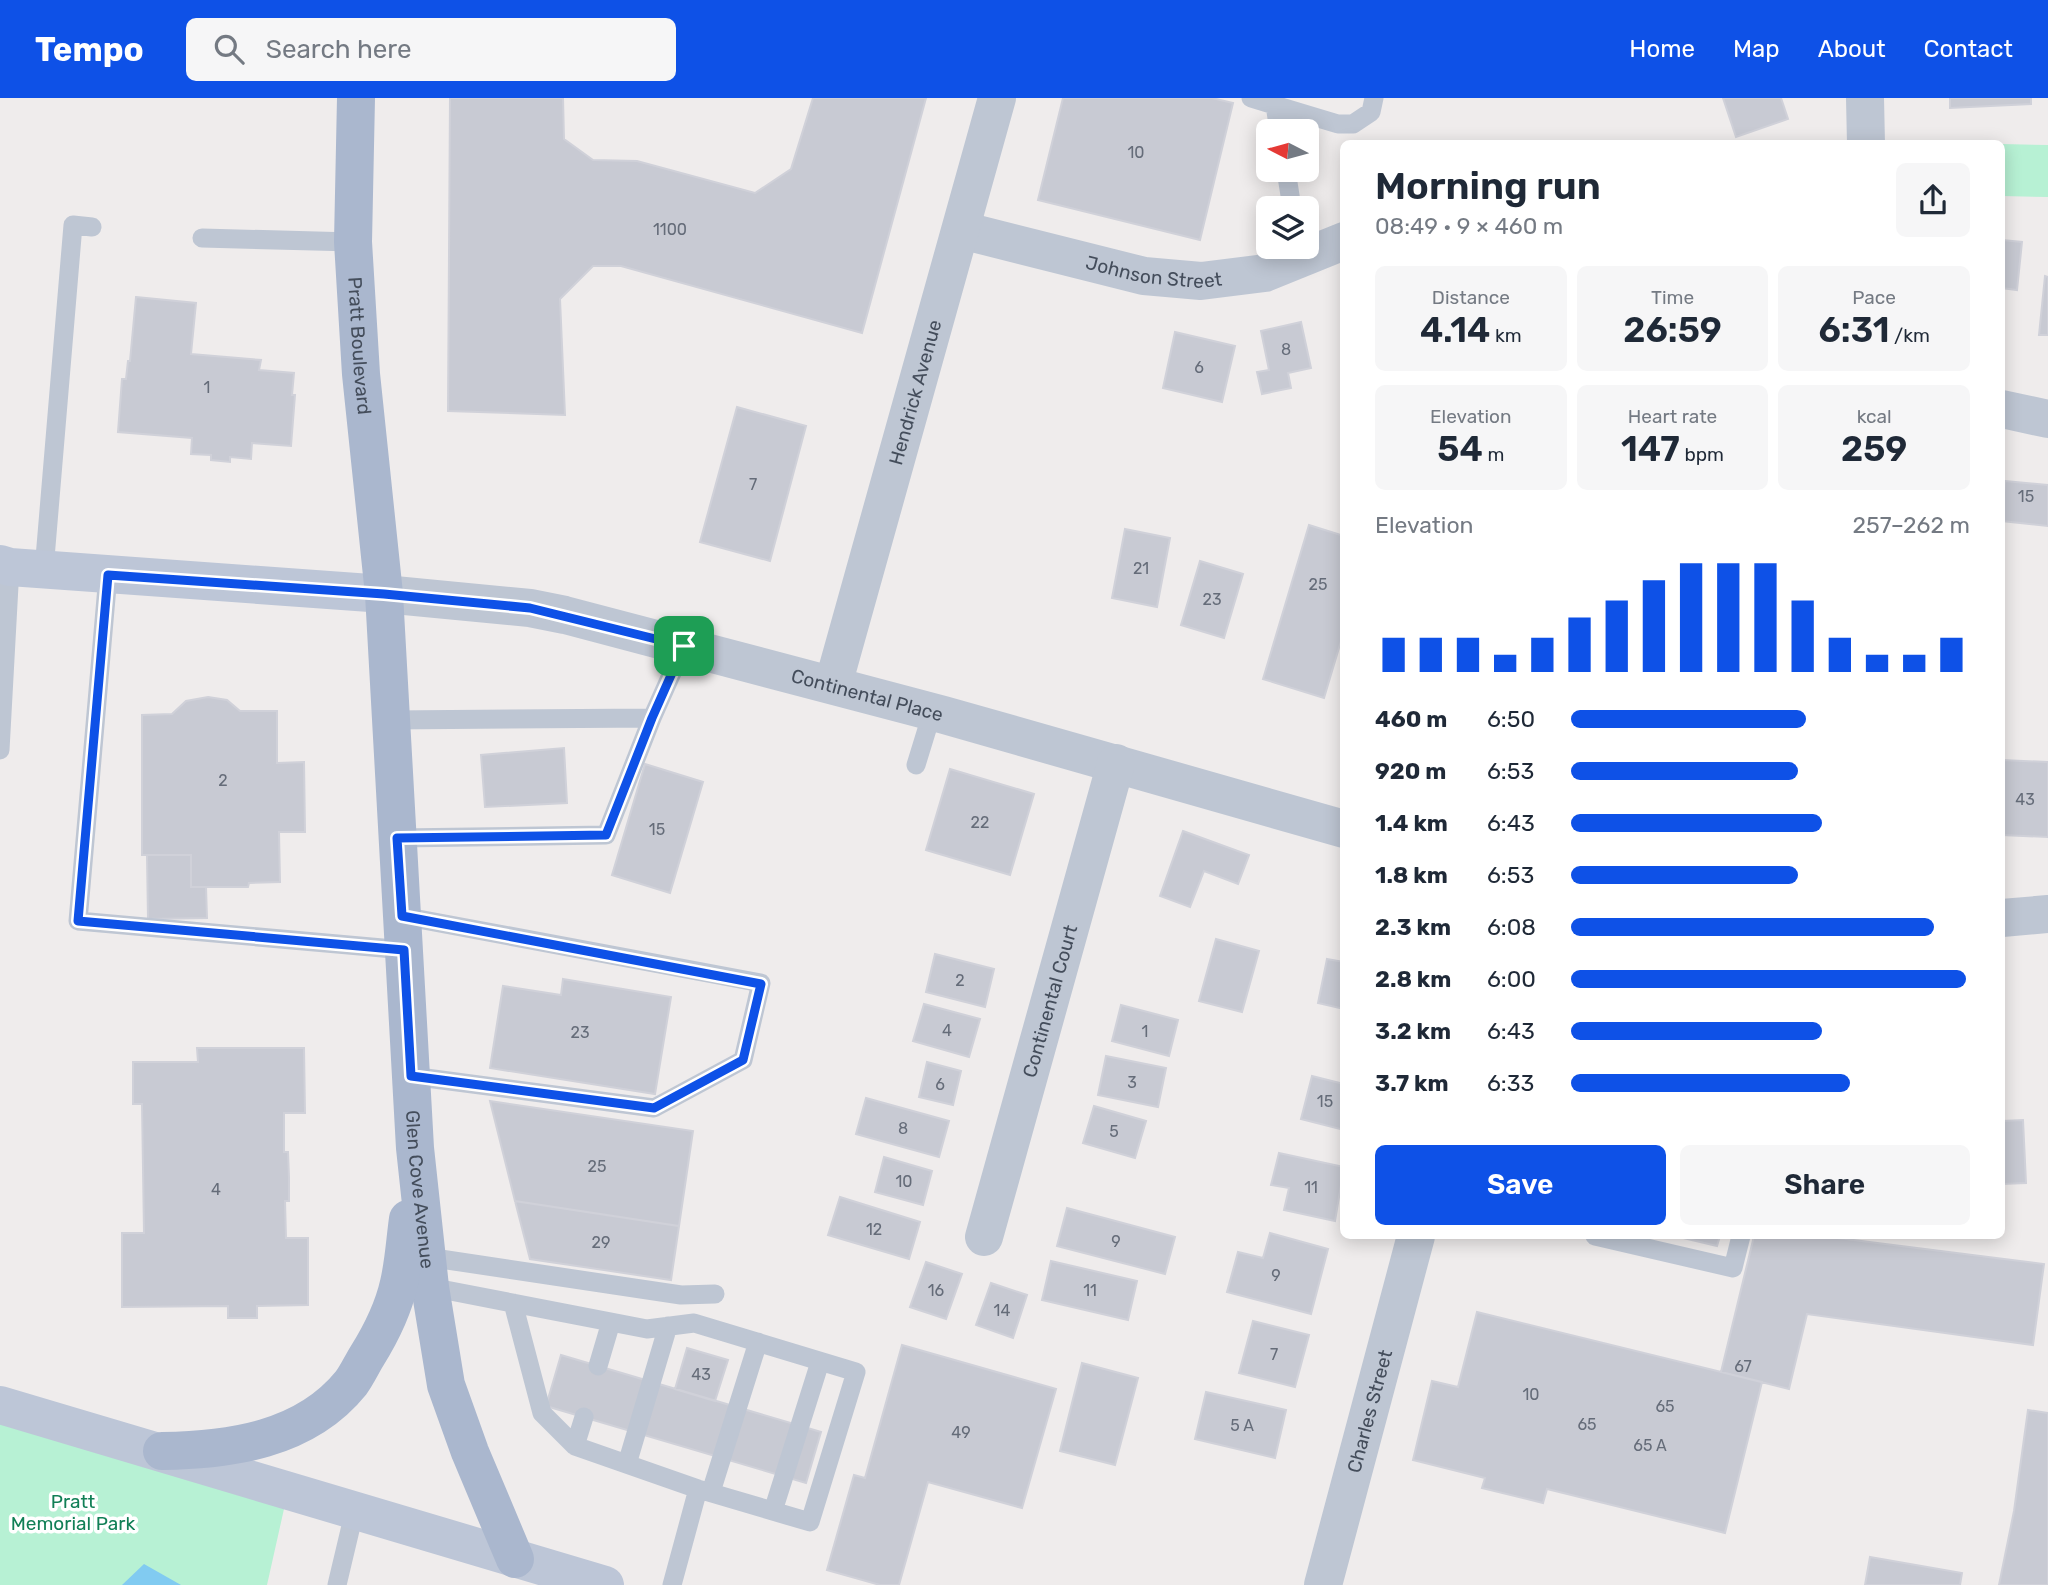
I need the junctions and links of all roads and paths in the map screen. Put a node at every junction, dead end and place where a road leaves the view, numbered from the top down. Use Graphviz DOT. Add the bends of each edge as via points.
graph roads {
  1 [pos="356,98"];
  2 [pos="997,98"];
  3 [pos="1251,98"];
  4 [pos="1374,98"];
  5 [pos="1865,98"];
  6 [pos="1275,105"];
  7 [pos="1277,119"];
  8 [pos="1866,140"];
  9 [pos="92,227"];
  10 [pos="961,230"];
  11 [pos="202,237"];
  12 [pos="353,242"];
  13 [pos="1340,242"];
  14 [pos="1319,248"];
  15 [pos="1287,259"];
  16 [pos="2005,410"];
  17 [pos="2048,419"];
  18 [pos="13,568"];
  19 [pos="108,575"];
  20 [pos="384,594"];
  21 [pos="684,646"];
  22 [pos="833,685"];
  23 [pos="932,713"];
  24 [pos="652,718"];
  25 [pos="391,720"];
  26 [pos="0,750"];
  27 [pos="1116,764"];
  28 [pos="916,765"];
  29 [pos="1340,828"];
  30 [pos="397,838"];
  31 [pos="2048,914"];
  32 [pos="2005,918"];
  33 [pos="403,933"];
  34 [pos="411,1076"];
  35 [pos="415,1148"];
  36 [pos="984,1237"];
  37 [pos="1415,1239"];
  38 [pos="1608,1239"];
  39 [pos="1740,1239"];
  40 [pos="429,1272"];
  41 [pos="715,1294"];
  42 [pos="513,1303"];
  43 [pos="611,1322"];
  44 [pos="668,1326"];
  45 [pos="758,1342"];
  46 [pos="820,1362"];
  47 [pos="598,1366"];
  48 [pos="0,1405"];
  49 [pos="584,1417"];
  50 [pos="575,1446"];
  51 [pos="162,1451"];
  52 [pos="627,1464"];
  53 [pos="704,1490"];
  54 [pos="355,1509"];
  55 [pos="773,1511"];
  56 [pos="515,1559"];
  57 [pos="337,1585"];
  58 [pos="605,1585"];
  59 [pos="672,1585"];
  60 [pos="1323,1585"];
  1 -- 12 [label="main road, Pratt Boulevard"];
  2 -- 10 [label="street, Hendrick Avenue"];
  3 -- 6 [label="lane"];
  4 -- 6 [label="lane" via="1371,112 1353,124 1338,124"];
  5 -- 8 [label="street"];
  6 -- 7 [label="lane"];
  9 -- 18 [label="lane" via="73,225"];
  10 -- 15 [label="street, Johnson Street" via="1144,276 1200,281 1265,273"];
  10 -- 22 [label="street, Hendrick Avenue"];
  11 -- 12 [label="lane"];
  12 -- 20 [label="main road, Pratt Boulevard" via="361,374"];
  13 -- 14 [label="street, Johnson Street"];
  16 -- 17 [label="street"];
  18 -- 19 [label="main road"];
  18 -- 26 [label="lane"];
  19 -- 20 [label="main road"];
  19 -- 33 [label="lane" via="78,921"];
  20 -- 21 [label="street, Continental Place" via="530,608"];
  20 -- 25 [label="main road, Glen Cove Avenue"];
  21 -- 22 [label="street, Continental Place"];
  21 -- 24 [label="lane"];
  22 -- 23 [label="street, Continental Place"];
  23 -- 27 [label="street, Continental Place"];
  23 -- 28 [label="lane"];
  24 -- 25 [label="lane"];
  24 -- 30 [label="lane" via="606,835"];
  25 -- 30 [label="main road, Glen Cove Avenue"];
  27 -- 29 [label="street, Continental Place"];
  27 -- 36 [label="street, Continental Court"];
  30 -- 33 [label="main road, Glen Cove Avenue"];
  31 -- 32 [label="street"];
  33 -- 34 [label="main road, Glen Cove Avenue"];
  33 -- 34 [label="lane" via="761,984 743,1060 654,1108"];
  34 -- 35 [label="main road, Glen Cove Avenue"];
  35 -- 40 [label="main road, Glen Cove Avenue"];
  35 -- 51 [label="main road" via="400,1280 383,1329 351,1383 320,1413 252,1443 207,1451"];
  37 -- 60 [label="street, Charles Street"];
  38 -- 39 [label="lane" via="1733,1269"];
  40 -- 41 [label="lane" via="681,1295"];
  40 -- 42 [label="lane"];
  40 -- 56 [label="main road, Glen Cove Avenue" via="446,1385"];
  42 -- 43 [label="lane"];
  42 -- 50 [label="lane" via="542,1413"];
  43 -- 44 [label="lane" via="647,1329"];
  43 -- 47 [label="lane"];
  44 -- 45 [label="lane" via="694,1322"];
  44 -- 52 [label="lane"];
  45 -- 46 [label="lane"];
  45 -- 53 [label="lane"];
  46 -- 55 [label="lane"];
  46 -- 55 [label="lane" via="856,1372 810,1522"];
  48 -- 51 [label="main road"];
  49 -- 50 [label="lane"];
  50 -- 52 [label="lane"];
  51 -- 54 [label="main road"];
  52 -- 53 [label="lane"];
  53 -- 55 [label="lane"];
  53 -- 59 [label="lane"];
  54 -- 56 [label="main road"];
  54 -- 57 [label="lane"];
  56 -- 58 [label="main road"];
}
